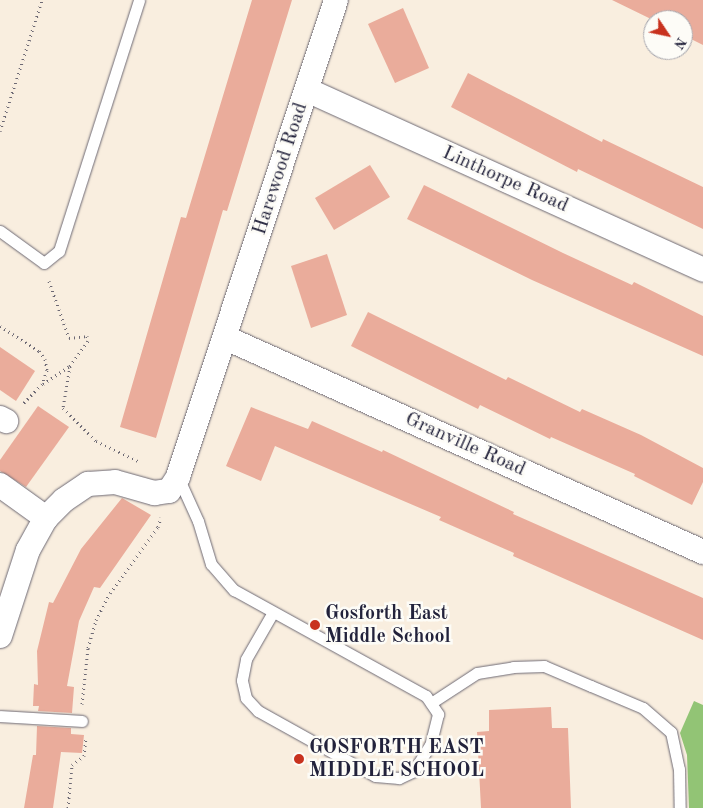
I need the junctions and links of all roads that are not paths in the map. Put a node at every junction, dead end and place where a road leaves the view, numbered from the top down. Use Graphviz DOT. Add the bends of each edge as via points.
graph roads {
  1 [pos="139,0"];
  2 [pos="336,0"];
  3 [pos="307,90"];
  4 [pos="0,231"];
  5 [pos="703,270"];
  6 [pos="226,338"];
  7 [pos="173,484"];
  8 [pos="0,485"];
  9 [pos="46,518"];
  10 [pos="703,552"];
  11 [pos="273,612"];
  12 [pos="0,636"];
  13 [pos="431,703"];
  14 [pos="0,716"];
  15 [pos="82,721"];
  16 [pos="680,808"];
  1 -- 4 [label="lane" via="58,251 44,263"];
  2 -- 3 [label="street, Harewood Road"];
  3 -- 5 [label="street, Linthorpe Road"];
  3 -- 6 [label="street, Harewood Road"];
  6 -- 7 [label="street, Harewood Road"];
  6 -- 10 [label="street, Granville Road"];
  7 -- 9 [label="street" via="154,493 115,482 88,484 64,500"];
  7 -- 11 [label="lane" via="198,521 211,564 234,590"];
  8 -- 9 [label="street"];
  9 -- 12 [label="street" via="28,550"];
  11 -- 13 [label="lane" via="426,696"];
  11 -- 13 [label="lane" via="246,658 242,680 246,698 258,712 375,776 399,778 414,770 430,746 438,714"];
  13 -- 16 [label="lane" via="477,673 544,666 642,708 671,732 680,769"];
  14 -- 15 [label="lane"];
}
